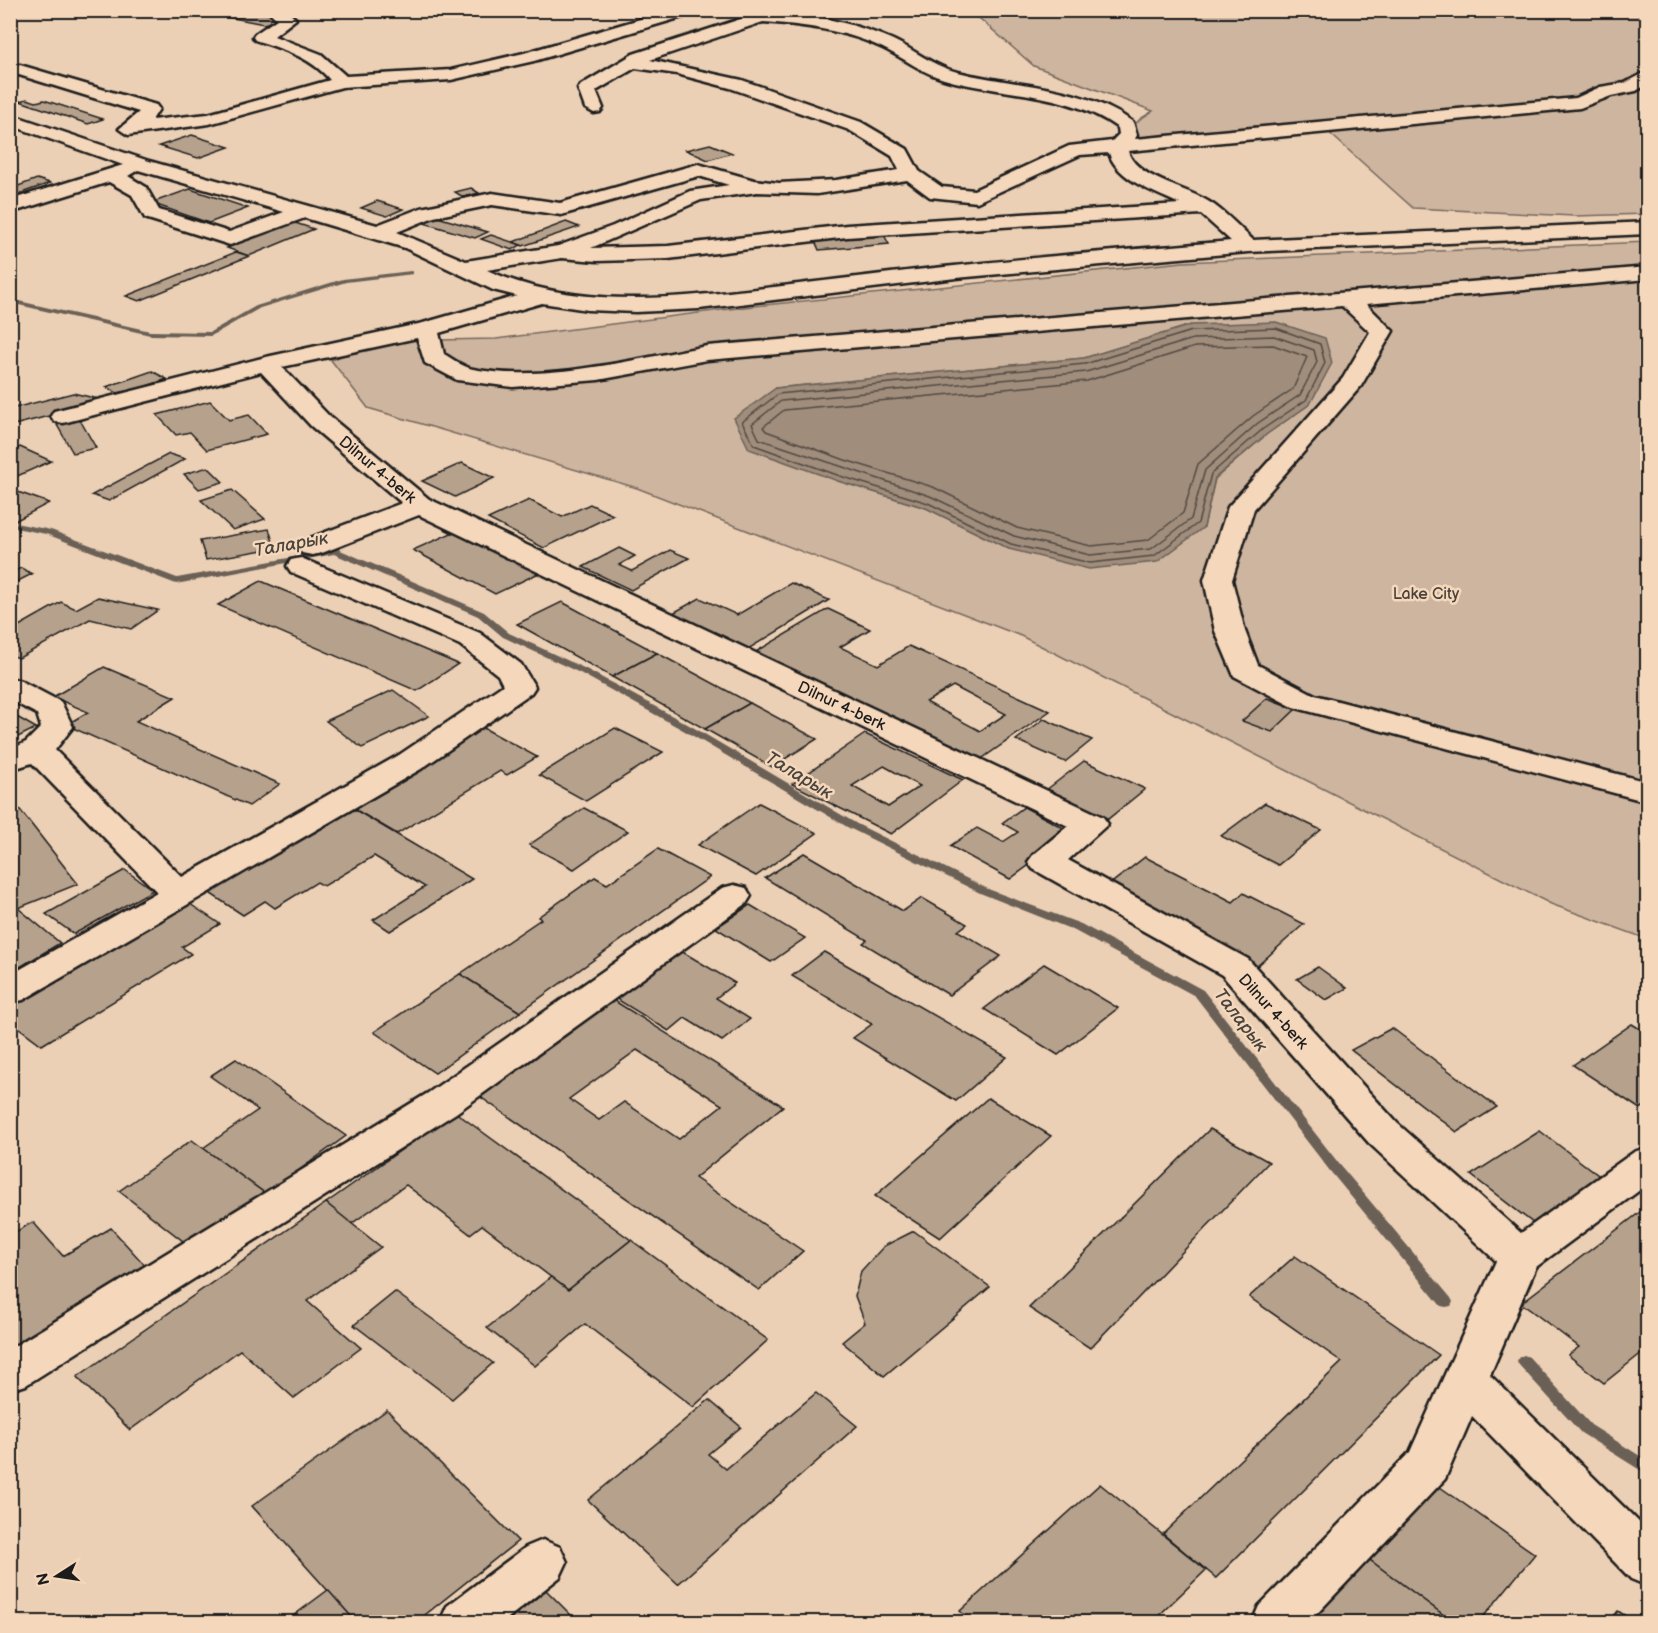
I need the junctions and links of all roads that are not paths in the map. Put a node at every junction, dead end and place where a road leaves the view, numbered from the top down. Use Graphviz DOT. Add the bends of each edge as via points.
graph roads {
  1 [pos="275,10"];
  2 [pos="690,10"];
  3 [pos="760,14"];
  4 [pos="631,62"];
  5 [pos="10,70"];
  6 [pos="1647,76"];
  7 [pos="341,82"];
  8 [pos="594,108"];
  9 [pos="10,119"];
  10 [pos="129,128"];
  11 [pos="1117,147"];
  12 [pos="99,150"];
  13 [pos="142,165"];
  14 [pos="911,174"];
  15 [pos="109,175"];
  16 [pos="756,187"];
  17 [pos="803,191"];
  18 [pos="977,196"];
  19 [pos="10,207"];
  20 [pos="1206,208"];
  21 [pos="304,211"];
  22 [pos="995,222"];
  23 [pos="1647,228"];
  24 [pos="845,231"];
  25 [pos="378,232"];
  26 [pos="1248,246"];
  27 [pos="562,252"];
  28 [pos="463,268"];
  29 [pos="1647,273"];
  30 [pos="541,296"];
  31 [pos="1346,297"];
  32 [pos="427,329"];
  33 [pos="266,364"];
  34 [pos="63,416"];
  35 [pos="420,505"];
  36 [pos="10,687"];
  37 [pos="24,756"];
  38 [pos="1647,792"];
  39 [pos="179,894"];
  40 [pos="734,896"];
  41 [pos="10,991"];
  42 [pos="1647,1162"];
  43 [pos="1519,1257"];
  44 [pos="10,1372"];
  45 [pos="1466,1379"];
  46 [pos="543,1562"];
  47 [pos="1647,1564"];
  48 [pos="465,1623"];
  49 [pos="1277,1623"];
  1 -- 7 [label="street" via="288,20 261,37 329,65"];
  2 -- 7 [label="street" via="451,75"];
  3 -- 4 [label="street"];
  3 -- 11 [label="street" via="843,29 889,44 926,68 948,75 1086,103 1115,114 1127,126 1128,135"];
  4 -- 8 [label="street" via="587,89"];
  4 -- 14 [label="street" via="736,84 855,126 900,153"];
  5 -- 10 [label="street" via="150,109"];
  6 -- 11 [label="street" via="1630,87 1606,91 1580,103"];
  7 -- 10 [label="street" via="209,119"];
  9 -- 12 [label="street"];
  10 -- 12 [label="street"];
  11 -- 18 [label="street" via="1076,150"];
  11 -- 20 [label="street" via="1121,161 1147,181"];
  12 -- 13 [label="street"];
  13 -- 15 [label="street"];
  13 -- 21 [label="street"];
  14 -- 17 [label="street"];
  14 -- 18 [label="street" via="937,193"];
  15 -- 19 [label="street"];
  15 -- 21 [label="street" via="132,185 152,214 230,239"];
  16 -- 17 [label="street"];
  16 -- 25 [label="street" via="716,172 698,170 561,209 492,199 428,212"];
  16 -- 27 [label="street" via="698,195"];
  17 -- 24 [label="street"];
  18 -- 22 [label="street"];
  20 -- 22 [label="street"];
  20 -- 26 [label="street"];
  21 -- 25 [label="street"];
  22 -- 24 [label="street"];
  23 -- 26 [label="street"];
  24 -- 27 [label="street" via="599,257"];
  25 -- 28 [label="street"];
  26 -- 30 [label="street" via="956,272 699,302 626,305"];
  27 -- 28 [label="street"];
  28 -- 30 [label="street" via="501,285"];
  29 -- 31 [label="street"];
  30 -- 32 [label="street"];
  31 -- 32 [label="street" via="707,353 598,373 513,380 465,375 433,358"];
  31 -- 38 [label="street" via="1382,331 1353,381 1241,507 1218,579 1230,632 1245,670 1304,701"];
  32 -- 33 [label="street"];
  33 -- 34 [label="street"];
  33 -- 35 [label="street, Dilnur 4-berk" via="320,421"];
  35 -- 39 [label="street" via="306,557 470,639 510,670 520,687 410,762"];
  35 -- 43 [label="street, Dilnur 4-berk" via="1091,824 1045,862 1235,967 1383,1134"];
  36 -- 37 [label="street" via="50,710 57,727 49,740"];
  37 -- 39 [label="street"];
  39 -- 41 [label="street"];
  40 -- 44 [label="street" via="442,1103"];
  42 -- 43 [label="street"];
  43 -- 45 [label="street"];
  45 -- 47 [label="street"];
  45 -- 49 [label="street" via="1428,1465"];
  46 -- 48 [label="street"];
}
